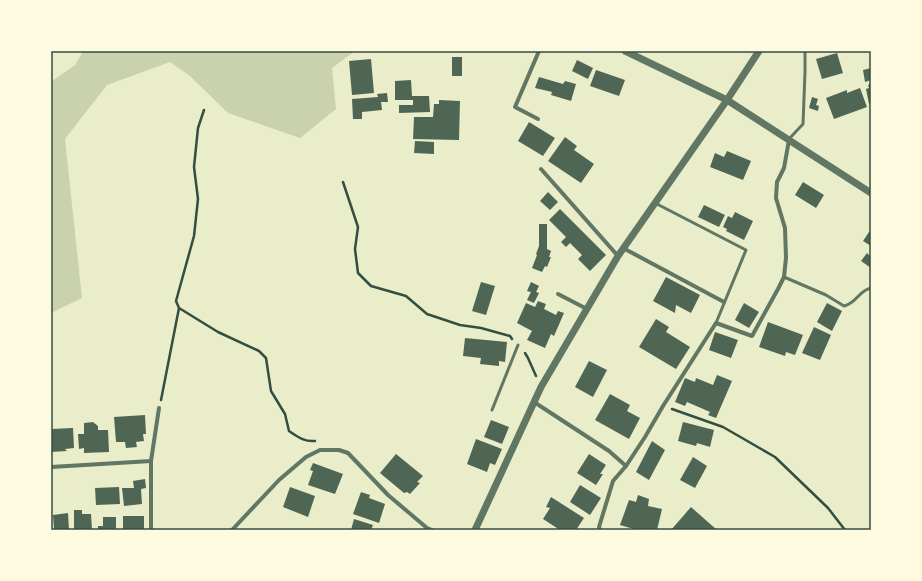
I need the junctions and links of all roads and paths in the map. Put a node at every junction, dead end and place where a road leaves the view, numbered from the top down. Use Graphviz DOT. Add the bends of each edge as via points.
graph roads {
  1 [pos="539,51"];
  2 [pos="626,51"];
  3 [pos="760,51"];
  4 [pos="805,51"];
  5 [pos="727,100"];
  6 [pos="204,110"];
  7 [pos="538,119"];
  8 [pos="789,139"];
  9 [pos="541,169"];
  10 [pos="343,182"];
  11 [pos="871,193"];
  12 [pos="655,203"];
  13 [pos="624,248"];
  14 [pos="618,256"];
  15 [pos="784,277"];
  16 [pos="871,288"];
  17 [pos="558,294"];
  18 [pos="724,302"];
  19 [pos="179,308"];
  20 [pos="587,309"];
  21 [pos="716,323"];
  22 [pos="518,345"];
  23 [pos="541,387"];
  24 [pos="534,402"];
  25 [pos="663,406"];
  26 [pos="159,408"];
  27 [pos="492,410"];
  28 [pos="317,441"];
  29 [pos="151,461"];
  30 [pos="626,466"];
  31 [pos="51,468"];
  32 [pos="152,530"];
  33 [pos="232,530"];
  34 [pos="432,530"];
  35 [pos="475,530"];
  36 [pos="600,530"];
  37 [pos="845,530"];
  1 -- 7 [label="street" via="515,107"];
  2 -- 5 [label="street"];
  3 -- 5 [label="street"];
  4 -- 8 [label="lane" via="803,124"];
  5 -- 8 [label="street"];
  5 -- 12 [label="street"];
  6 -- 19 [label="path" via="198,128 194,167 198,199 194,236 176,301"];
  8 -- 11 [label="street"];
  8 -- 15 [label="street" via="784,168 777,182 776,198 785,228"];
  9 -- 14 [label="street"];
  10 -- 22 [label="path" via="358,226 355,249 358,273 370,286 406,296 427,314 460,325 510,336"];
  12 -- 13 [label="street"];
  12 -- 18 [label="lane" via="746,250"];
  13 -- 14 [label="street"];
  13 -- 18 [label="street"];
  14 -- 20 [label="street"];
  15 -- 16 [label="lane" via="826,295 844,306 850,304 865,289"];
  15 -- 21 [label="street" via="752,336"];
  17 -- 20 [label="street"];
  18 -- 21 [label="lane"];
  19 -- 26 [label="path"];
  19 -- 28 [label="path" via="218,332 259,351 266,358 271,391 285,414 289,431 300,439"];
  20 -- 23 [label="street"];
  21 -- 25 [label="street"];
  22 -- 23 [label="path" via="528,358"];
  22 -- 27 [label="lane"];
  23 -- 24 [label="street"];
  24 -- 30 [label="street" via="609,451"];
  24 -- 35 [label="street"];
  25 -- 30 [label="street"];
  25 -- 37 [label="path" via="723,427 775,457 828,508"];
  26 -- 29 [label="street"];
  29 -- 31 [label="street"];
  29 -- 32 [label="street"];
  30 -- 36 [label="street" via="613,481"];
  33 -- 34 [label="street" via="279,480 306,457 320,450 339,450 348,453 388,495"];
}
